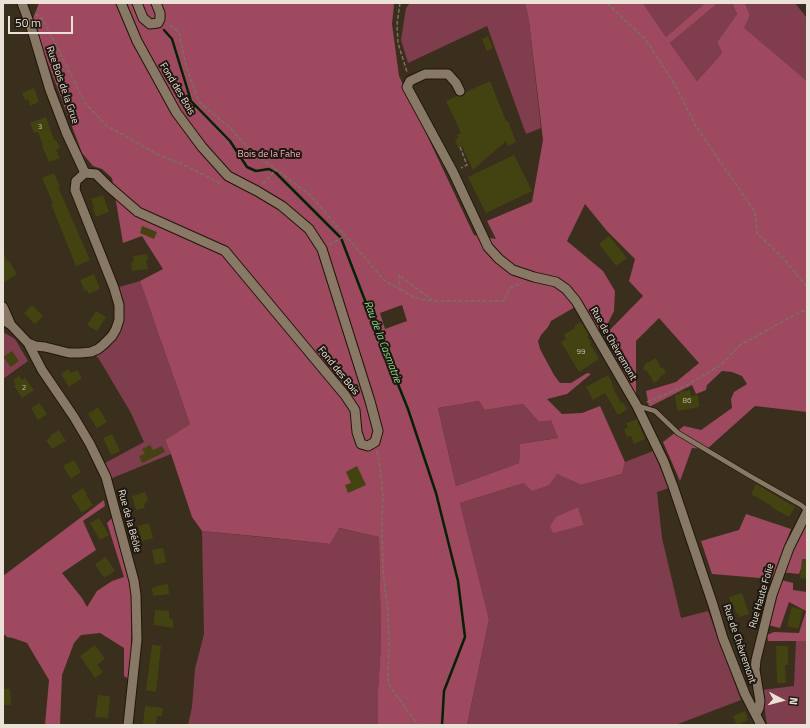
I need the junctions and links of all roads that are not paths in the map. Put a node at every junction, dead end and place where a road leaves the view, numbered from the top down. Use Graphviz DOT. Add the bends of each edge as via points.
graph roads {
  1 [pos="22,3"];
  2 [pos="121,3"];
  3 [pos="137,3"];
  4 [pos="156,3"];
  5 [pos="460,91"];
  6 [pos="85,173"];
  7 [pos="3,307"];
  8 [pos="3,320"];
  9 [pos="11,325"];
  10 [pos="28,343"];
  11 [pos="637,406"];
  12 [pos="807,511"];
  13 [pos="756,714"];
  14 [pos="128,725"];
  15 [pos="762,725"];
  1 -- 6 [label="street, Rue Bois de la Grue" via="50,90"];
  2 -- 6 [label="street, Fond des Bois" via="137,40 176,112 202,147 228,176 282,206 309,229 322,249 370,401 378,431 375,442 368,446 361,444 357,432 356,410 225,252 138,212 96,174"];
  3 -- 4 [label="street" via="143,18 150,24 158,23 160,19"];
  5 -- 11 [label="street, Rue de Chèvremont" via="448,74 425,74 410,81 406,87 453,172 488,247 513,270 556,282 566,289 576,301"];
  6 -- 10 [label="street" via="76,181 75,190 114,288 119,305 119,320 108,341 90,352 69,353"];
  7 -- 9 [label="street"];
  8 -- 9 [label="street"];
  9 -- 10 [label="street, Rue de la Béôle"];
  10 -- 14 [label="street, Rue de la Béôle" via="42,370 82,430 106,477 134,581 137,640"];
  11 -- 12 [label="lane" via="655,411 678,433 801,505"];
  11 -- 13 [label="street, Rue de Chèvremont" via="664,462 723,638 745,694"];
  12 -- 13 [label="street, Rue Haute Folie" via="788,548 772,595 756,660 760,701"];
  13 -- 15 [label="street, Rue de Chèvremont"];
}
